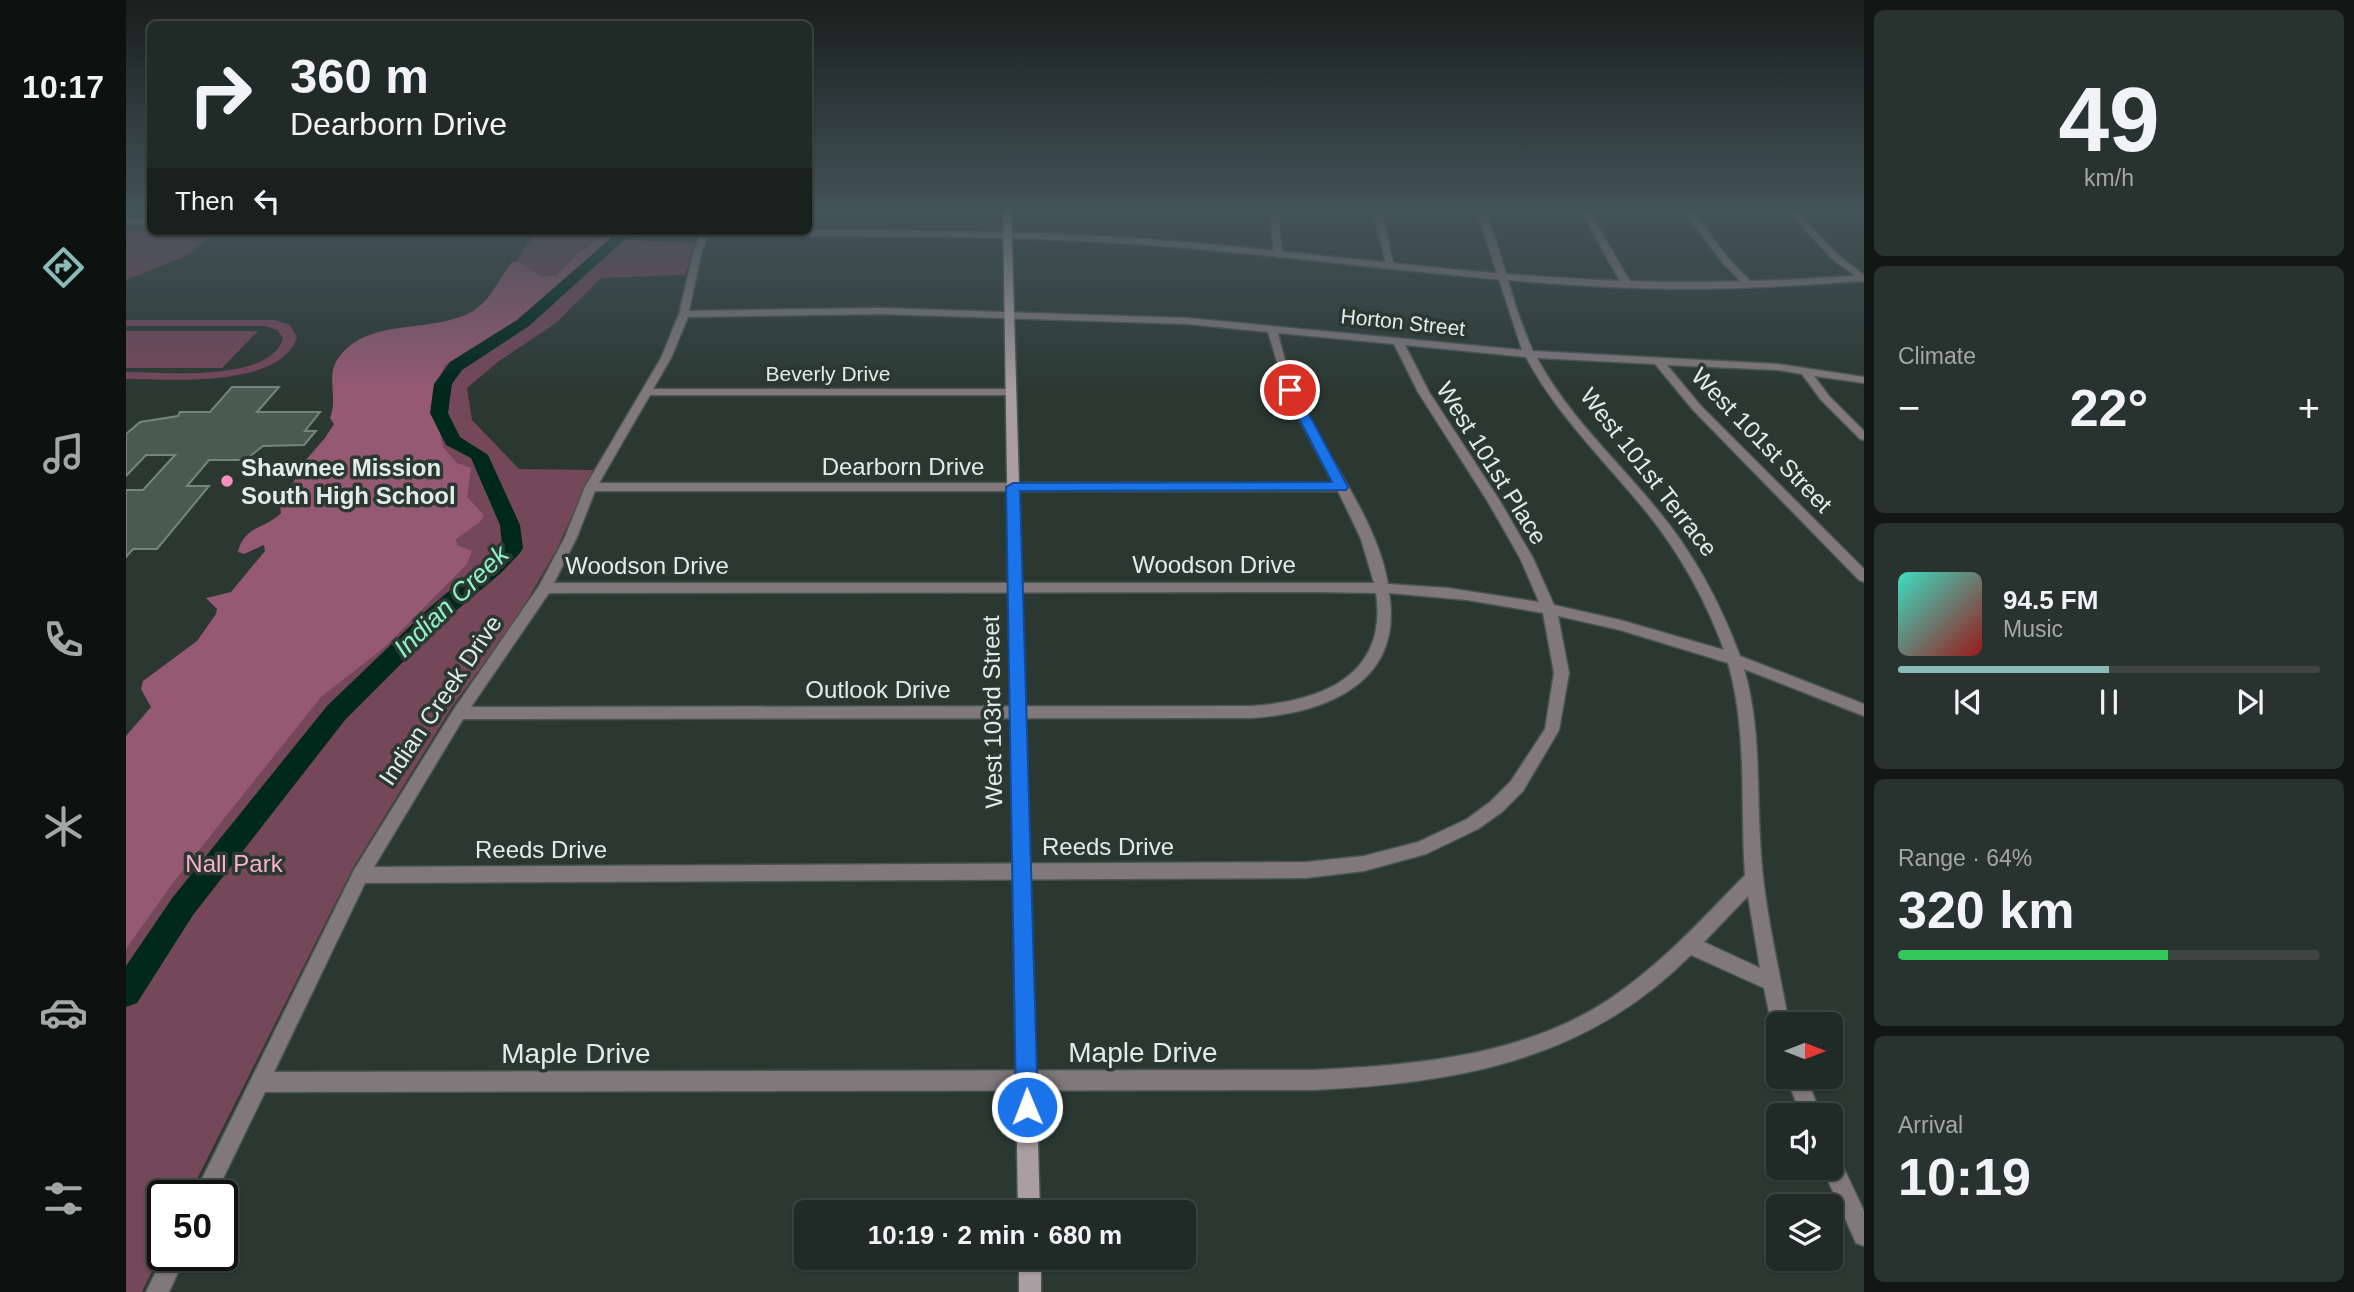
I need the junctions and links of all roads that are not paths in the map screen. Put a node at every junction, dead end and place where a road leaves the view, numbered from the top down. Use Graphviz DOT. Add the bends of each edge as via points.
graph roads {
  1 [pos="695,269"];
  2 [pos="1008,269"];
  3 [pos="1450,269"];
  4 [pos="1500,269"];
  5 [pos="1618,269"];
  6 [pos="1734,269"];
  7 [pos="1502,274"];
  8 [pos="1863,279"];
  9 [pos="1626,283"];
  10 [pos="1749,285"];
  11 [pos="684,314"];
  12 [pos="1009,315"];
  13 [pos="1272,328"];
  14 [pos="1398,341"];
  15 [pos="1530,355"];
  16 [pos="1660,362"];
  17 [pos="1805,370"];
  18 [pos="1864,380"];
  19 [pos="646,392"];
  20 [pos="1010,392"];
  21 [pos="1864,437"];
  22 [pos="591,487"];
  23 [pos="1013,487"];
  24 [pos="1341,487"];
  25 [pos="1864,577"];
  26 [pos="1015,587"];
  27 [pos="545,588"];
  28 [pos="1381,588"];
  29 [pos="1547,608"];
  30 [pos="1734,659"];
  31 [pos="1864,710"];
  32 [pos="1018,712"];
  33 [pos="459,713"];
  34 [pos="1021,871"];
  35 [pos="360,874"];
  36 [pos="1754,878"];
  37 [pos="1688,944"];
  38 [pos="1773,983"];
  39 [pos="1778,1012"];
  40 [pos="1026,1081"];
  41 [pos="259,1082"];
  42 [pos="211,1180"];
  43 [pos="1839,1180"];
  44 [pos="1029,1200"];
  45 [pos="1864,1235"];
  46 [pos="1030,1270"];
  47 [pos="167,1271"];
  48 [pos="157,1292"];
  49 [pos="1031,1292"];
  1 -- 11 [label="street, Indian Creek Drive"];
  2 -- 12 [label="main road, West 103rd Street"];
  3 -- 7 [label="street"];
  4 -- 7 [label="street, West 101st Terrace"];
  5 -- 9 [label="street"];
  6 -- 10 [label="street"];
  7 -- 9 [label="street"];
  7 -- 15 [label="street, West 101st Terrace" via="1516,327"];
  8 -- 10 [label="street"];
  9 -- 10 [label="street"];
  11 -- 12 [label="street, Horton Street"];
  11 -- 19 [label="street, Indian Creek Drive"];
  12 -- 13 [label="street, Horton Street"];
  12 -- 20 [label="main road, West 103rd Street"];
  13 -- 14 [label="street, Horton Street"];
  13 -- 24 [label="street, Outlook Drive" via="1290,390"];
  14 -- 15 [label="street, Horton Street"];
  14 -- 29 [label="street, West 101st Place" via="1427,401 1519,539"];
  15 -- 16 [label="street, Horton Street"];
  15 -- 30 [label="street, West 101st Terrace" via="1566,410 1684,554 1710,598"];
  16 -- 17 [label="street, Horton Street"];
  16 -- 25 [label="street, West 101st Street" via="1697,408"];
  17 -- 18 [label="street, Horton Street"];
  17 -- 21 [label="street"];
  19 -- 20 [label="street, Beverly Drive"];
  19 -- 22 [label="street, Indian Creek Drive"];
  20 -- 23 [label="main road, West 103rd Street"];
  22 -- 23 [label="street, Dearborn Drive"];
  22 -- 27 [label="street, Indian Creek Drive"];
  23 -- 24 [label="street, Dearborn Drive"];
  23 -- 26 [label="main road, West 103rd Street"];
  24 -- 28 [label="street, Outlook Drive" via="1360,524"];
  26 -- 27 [label="street, Woodson Drive"];
  26 -- 28 [label="street, Woodson Drive"];
  26 -- 32 [label="main road, West 103rd Street"];
  27 -- 33 [label="street, Indian Creek Drive"];
  28 -- 29 [label="street, Woodson Drive"];
  28 -- 32 [label="street, Outlook Drive" via="1387,621 1379,650 1355,681 1323,699 1265,711"];
  29 -- 30 [label="street, Woodson Drive" via="1645,631"];
  29 -- 34 [label="street, Reeds Drive" via="1561,676 1558,704 1543,749 1509,795 1480,820 1448,837 1399,855 1339,868"];
  30 -- 31 [label="street, Woodson Drive"];
  30 -- 36 [label="street, West 101st Terrace" via="1752,744"];
  32 -- 33 [label="street, Outlook Drive"];
  32 -- 34 [label="main road, West 103rd Street"];
  33 -- 35 [label="street, Indian Creek Drive"];
  34 -- 35 [label="street, Reeds Drive"];
  34 -- 40 [label="main road, West 103rd Street"];
  35 -- 41 [label="street, Indian Creek Drive"];
  36 -- 37 [label="street, Maple Drive"];
  36 -- 38 [label="street, West 101st Terrace"];
  37 -- 38 [label="street"];
  37 -- 40 [label="street, Maple Drive" via="1636,991 1559,1037 1510,1055 1445,1070 1387,1078 1311,1080"];
  38 -- 39 [label="street, West 101st Terrace"];
  40 -- 41 [label="street, Maple Drive"];
  40 -- 44 [label="main road, West 103rd Street"];
  41 -- 42 [label="street, Indian Creek Drive"];
  43 -- 45 [label="street"];
  46 -- 49 [label="main road"];
  47 -- 48 [label="street"];
}
